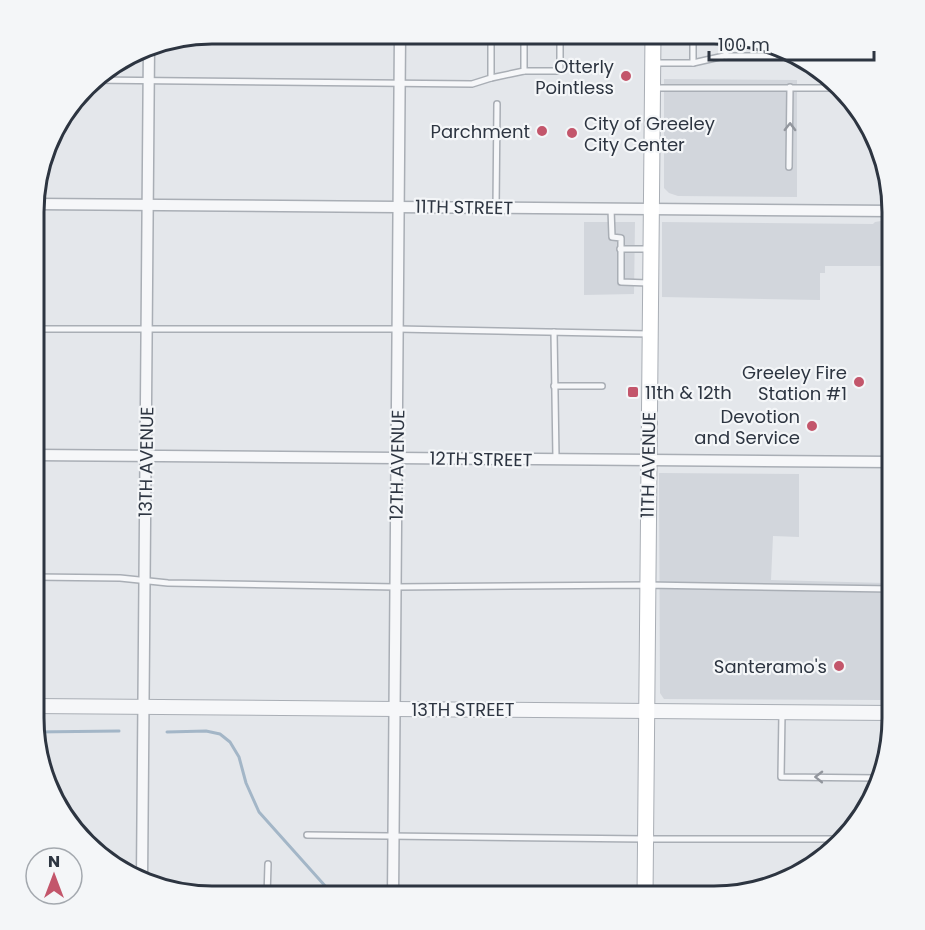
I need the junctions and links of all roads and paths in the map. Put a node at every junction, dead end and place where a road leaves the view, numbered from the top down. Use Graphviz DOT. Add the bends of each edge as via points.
graph roads {
  1 [pos="400,44"];
  2 [pos="491,44"];
  3 [pos="524,44"];
  4 [pos="560,44"];
  5 [pos="653,44"];
  6 [pos="693,44"];
  7 [pos="726,45"];
  8 [pos="149,55"];
  9 [pos="726,56"];
  10 [pos="778,56"];
  11 [pos="653,63"];
  12 [pos="693,63"];
  13 [pos="524,71"];
  14 [pos="491,78"];
  15 [pos="106,81"];
  16 [pos="149,81"];
  17 [pos="400,84"];
  18 [pos="790,87"];
  19 [pos="652,88"];
  20 [pos="827,88"];
  21 [pos="497,104"];
  22 [pos="789,167"];
  23 [pos="44,204"];
  24 [pos="148,205"];
  25 [pos="399,207"];
  26 [pos="496,208"];
  27 [pos="611,209"];
  28 [pos="651,209"];
  29 [pos="881,211"];
  30 [pos="620,249"];
  31 [pos="650,249"];
  32 [pos="650,283"];
  33 [pos="44,329"];
  34 [pos="147,329"];
  35 [pos="399,329"];
  36 [pos="554,332"];
  37 [pos="650,334"];
  38 [pos="554,386"];
  39 [pos="602,386"];
  40 [pos="44,455"];
  41 [pos="146,456"];
  42 [pos="397,458"];
  43 [pos="555,460"];
  44 [pos="648,461"];
  45 [pos="881,462"];
  46 [pos="44,578"];
  47 [pos="145,581"];
  48 [pos="647,585"];
  49 [pos="396,587"];
  50 [pos="881,589"];
  51 [pos="44,706"];
  52 [pos="144,707"];
  53 [pos="395,709"];
  54 [pos="646,711"];
  55 [pos="782,712"];
  56 [pos="881,713"];
  57 [pos="871,778"];
  58 [pos="308,835"];
  59 [pos="394,837"];
  60 [pos="645,839"];
  61 [pos="830,839"];
  62 [pos="268,864"];
  63 [pos="142,872"];
  64 [pos="267,886"];
  65 [pos="393,886"];
  66 [pos="645,886"];
  1 -- 17 [label="street, 12TH AVENUE"];
  2 -- 14 [label="lane"];
  3 -- 13 [label="lane"];
  4 -- 13 [label="lane" via="560,71"];
  5 -- 11 [label="main road, 11TH AVENUE"];
  6 -- 12 [label="lane"];
  7 -- 9 [label="lane"];
  8 -- 16 [label="street, 13TH AVENUE"];
  9 -- 10 [label="lane"];
  9 -- 12 [label="lane"];
  11 -- 12 [label="lane"];
  11 -- 19 [label="main road, 11TH AVENUE"];
  13 -- 14 [label="lane"];
  14 -- 17 [label="lane" via="472,84"];
  15 -- 16 [label="lane"];
  16 -- 17 [label="lane"];
  16 -- 24 [label="street, 13TH AVENUE"];
  17 -- 25 [label="street, 12TH AVENUE"];
  18 -- 19 [label="lane"];
  18 -- 20 [label="lane"];
  22 -- 18 [label="lane, one-way"];
  19 -- 28 [label="main road, 11TH AVENUE"];
  21 -- 26 [label="lane"];
  23 -- 24 [label="street, 11TH STREET"];
  24 -- 25 [label="street, 11TH STREET"];
  24 -- 34 [label="street, 13TH AVENUE"];
  25 -- 26 [label="street, 11TH STREET"];
  25 -- 35 [label="street, 12TH AVENUE"];
  26 -- 27 [label="street, 11TH STREET"];
  27 -- 28 [label="street, 11TH STREET"];
  27 -- 30 [label="lane" via="612,237 621,238"];
  28 -- 29 [label="street, 11TH STREET"];
  28 -- 31 [label="main road, 11TH AVENUE"];
  30 -- 31 [label="lane"];
  30 -- 32 [label="lane" via="621,282"];
  31 -- 32 [label="main road, 11TH AVENUE"];
  32 -- 37 [label="main road, 11TH AVENUE"];
  33 -- 34 [label="lane"];
  34 -- 35 [label="lane"];
  34 -- 41 [label="street, 13TH AVENUE"];
  35 -- 36 [label="lane"];
  35 -- 42 [label="street, 12TH AVENUE"];
  36 -- 37 [label="lane"];
  36 -- 38 [label="lane"];
  37 -- 44 [label="main road, 11TH AVENUE"];
  38 -- 39 [label="lane"];
  38 -- 43 [label="lane"];
  40 -- 41 [label="street, 12TH STREET"];
  41 -- 42 [label="street, 12TH STREET"];
  41 -- 47 [label="street, 13TH AVENUE"];
  42 -- 43 [label="street, 12TH STREET"];
  42 -- 49 [label="street, 12TH AVENUE"];
  43 -- 44 [label="street, 12TH STREET"];
  44 -- 45 [label="street, 12TH STREET"];
  44 -- 48 [label="main road, 11TH AVENUE"];
  46 -- 47 [label="lane"];
  47 -- 49 [label="lane"];
  47 -- 52 [label="street, 13TH AVENUE"];
  48 -- 49 [label="lane"];
  48 -- 50 [label="lane"];
  48 -- 54 [label="main road, 11TH AVENUE"];
  49 -- 53 [label="street, 12TH AVENUE"];
  51 -- 52 [label="street, 13TH STREET"];
  52 -- 53 [label="street, 13TH STREET"];
  52 -- 63 [label="street, 13TH AVENUE"];
  53 -- 54 [label="street, 13TH STREET"];
  53 -- 59 [label="street, 12TH AVENUE"];
  54 -- 55 [label="street, 13TH STREET"];
  54 -- 60 [label="main road, 11TH AVENUE"];
  55 -- 56 [label="street, 13TH STREET"];
  57 -- 55 [label="lane, one-way" via="781,777"];
  58 -- 59 [label="lane"];
  59 -- 60 [label="lane"];
  59 -- 65 [label="street, 12TH AVENUE"];
  60 -- 61 [label="lane"];
  60 -- 66 [label="main road, 11TH AVENUE"];
  62 -- 64 [label="lane"];
}
